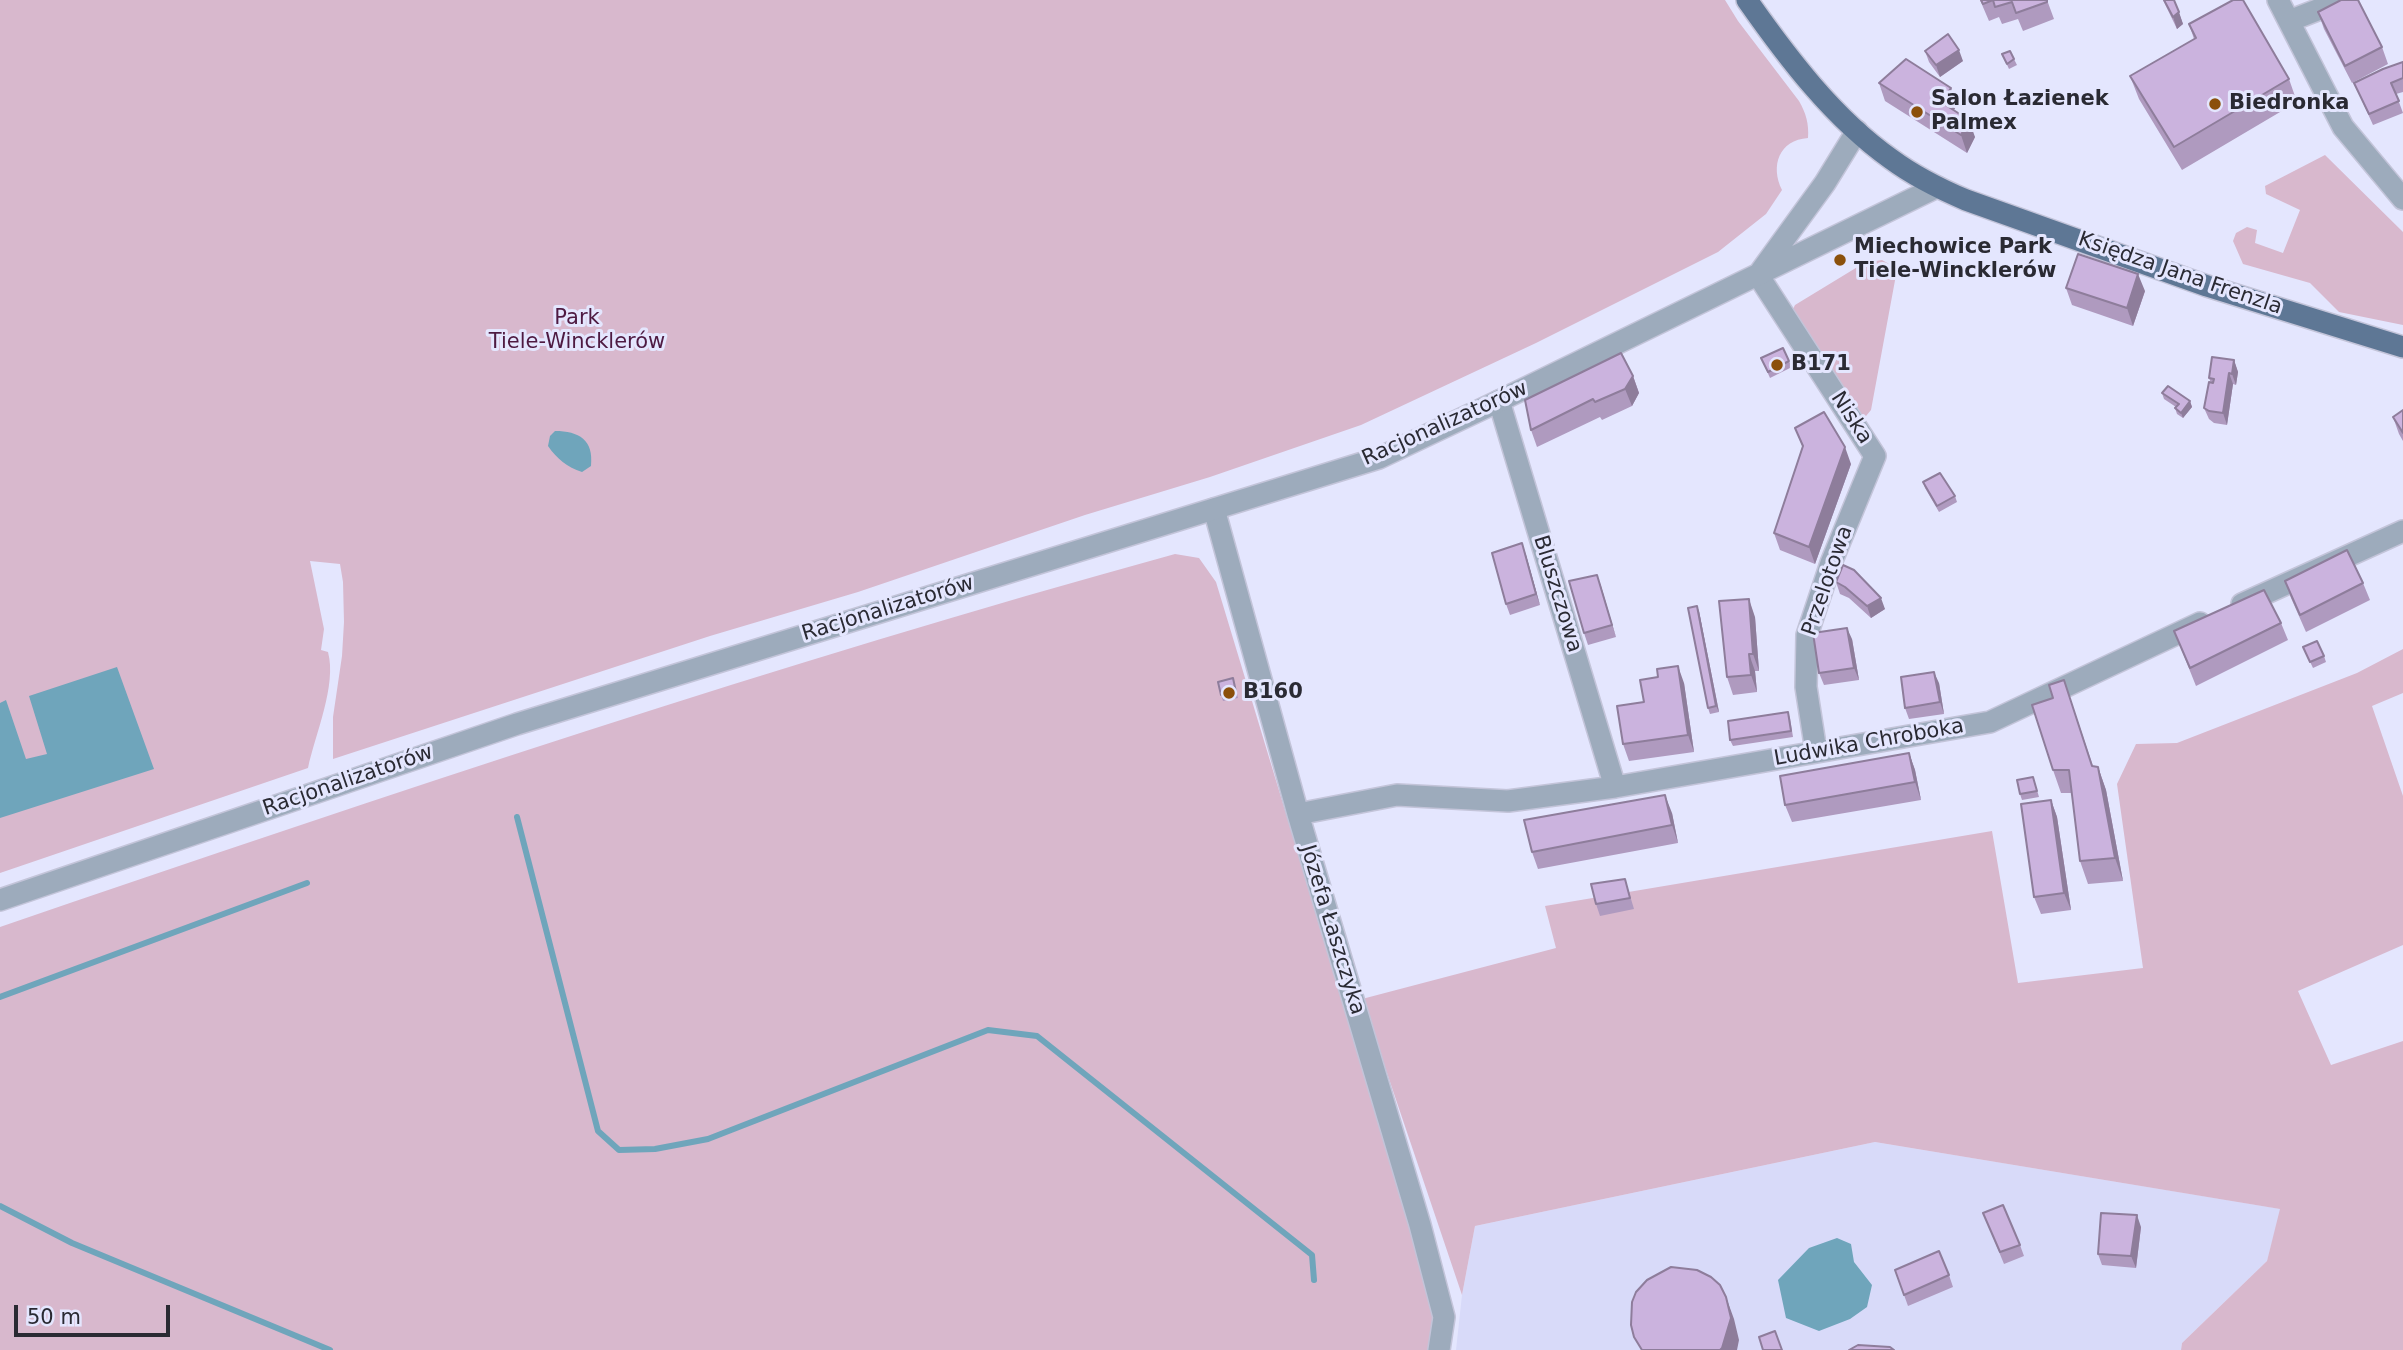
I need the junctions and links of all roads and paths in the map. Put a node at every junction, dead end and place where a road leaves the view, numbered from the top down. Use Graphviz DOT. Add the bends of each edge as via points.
graph roads {
  1 [pos="1747,0"];
  2 [pos="2278,0"];
  3 [pos="2343,0"];
  4 [pos="2289,21"];
  5 [pos="1857,131"];
  6 [pos="1937,187"];
  7 [pos="2403,199"];
  8 [pos="1758,275"];
  9 [pos="2403,347"];
  10 [pos="1499,401"];
  11 [pos="1875,456"];
  12 [pos="1214,509"];
  13 [pos="2403,531"];
  14 [pos="1816,751"];
  15 [pos="1615,787"];
  16 [pos="1298,814"];
  17 [pos="0,900"];
  18 [pos="1439,1350"];
  1 -- 5 [label="main road, Księdza Jana Frenzla" via="1784,51"];
  2 -- 4 [label="street"];
  3 -- 4 [label="street"];
  4 -- 7 [label="street" via="2343,127"];
  5 -- 6 [label="main road, Księdza Jana Frenzla"];
  5 -- 8 [label="street, Racjonalizatorów"];
  6 -- 8 [label="street, Racjonalizatorów"];
  6 -- 9 [label="main road, Księdza Jana Frenzla" via="2207,286"];
  8 -- 10 [label="street, Racjonalizatorów"];
  8 -- 11 [label="street, Niska"];
  10 -- 12 [label="street, Racjonalizatorów" via="1379,458"];
  10 -- 15 [label="street, Bluszczowa"];
  11 -- 14 [label="street, Przelotowa" via="1830,563 1807,635 1806,687"];
  12 -- 16 [label="street, Józefa Łaszczyka"];
  12 -- 17 [label="street, Racjonalizatorów" via="517,724"];
  13 -- 14 [label="street, Ludwika Chroboka" via="1990,722"];
  14 -- 15 [label="street, Ludwika Chroboka"];
  15 -- 16 [label="street, Ludwika Chroboka" via="1508,801 1397,795"];
  16 -- 18 [label="street, Józefa Łaszczyka" via="1420,1225 1444,1317"];
}
